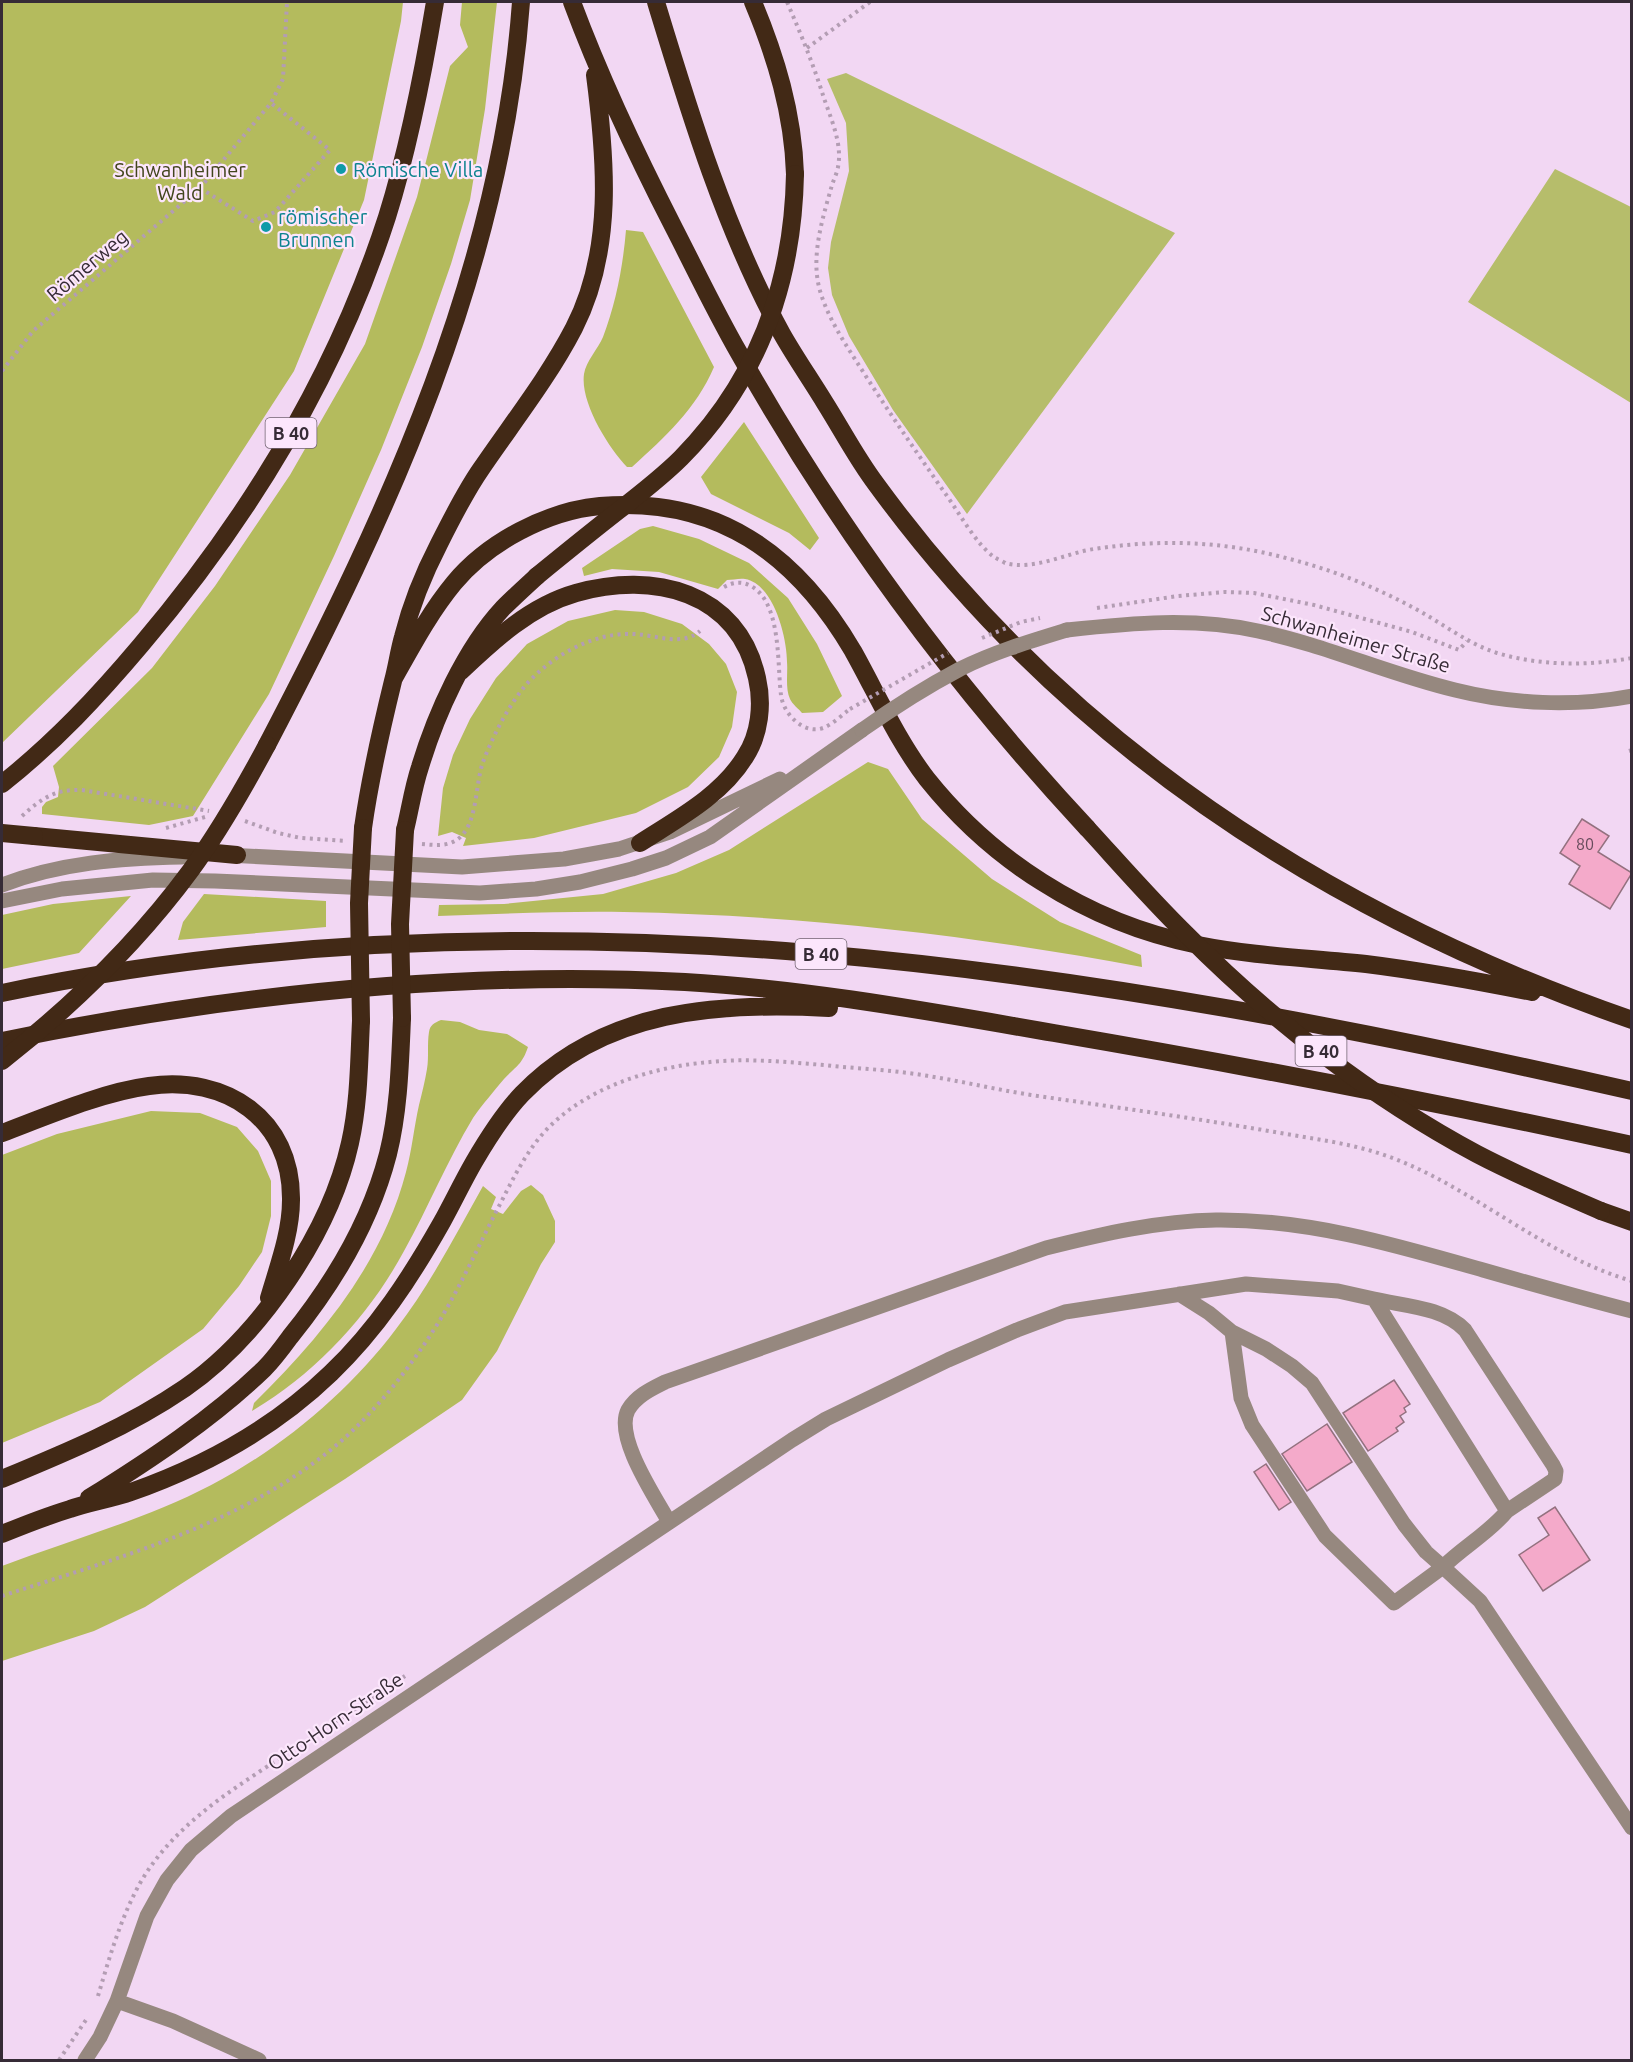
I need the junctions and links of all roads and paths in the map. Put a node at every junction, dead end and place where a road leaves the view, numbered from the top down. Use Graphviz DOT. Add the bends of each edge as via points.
graph roads {
  1 [pos="287,2"];
  2 [pos="435,2"];
  3 [pos="521,2"];
  4 [pos="572,2"];
  5 [pos="656,2"];
  6 [pos="753,2"];
  7 [pos="788,2"];
  8 [pos="870,2"];
  9 [pos="807,48"];
  10 [pos="594,61"];
  11 [pos="272,103"];
  12 [pos="200,188"];
  13 [pos="2,371"];
  14 [pos="724,587"];
  15 [pos="1087,609"];
  16 [pos="1467,641"];
  17 [pos="1632,658"];
  18 [pos="460,672"];
  19 [pos="394,678"];
  20 [pos="1632,696"];
  21 [pos="850,709"];
  22 [pos="813,763"];
  23 [pos="2,783"];
  24 [pos="2,833"];
  25 [pos="640,843"];
  26 [pos="237,855"];
  27 [pos="2,885"];
  28 [pos="2,902"];
  29 [pos="2,993"];
  30 [pos="1578,1001"];
  31 [pos="920,1010"];
  32 [pos="1632,1020"];
  33 [pos="2,1041"];
  34 [pos="2,1061"];
  35 [pos="1632,1091"];
  36 [pos="2,1133"];
  37 [pos="1632,1145"];
  38 [pos="1632,1222"];
  39 [pos="1632,1281"];
  40 [pos="1179,1294"];
  41 [pos="1374,1299"];
  42 [pos="265,1309"];
  43 [pos="1632,1311"];
  44 [pos="1232,1332"];
  45 [pos="2,1479"];
  46 [pos="72,1508"];
  47 [pos="1507,1511"];
  48 [pos="669,1522"];
  49 [pos="2,1534"];
  50 [pos="1443,1567"];
  51 [pos="2,1596"];
  52 [pos="1632,1828"];
  53 [pos="117,2001"];
  54 [pos="85,2061"];
  55 [pos="259,2061"];
  1 -- 11 [label="path" via="283,79"];
  2 -- 23 [label="highway, B 40" via="426,58 387,217 356,300 290,435 222,542 154,629 96,698 38,755"];
  3 -- 34 [label="highway, bridge" via="512,90 484,223 437,376 368,543 267,745 213,838 121,953 71,1003"];
  4 -- 10 [label="highway"];
  5 -- 30 [label="highway" via="723,203 782,333 874,482 961,590 1029,662 1100,726 1247,837 1407,926"];
  6 -- 18 [label="highway, bridge" via="785,94 795,174 783,276 757,349 734,392 680,459 537,576 495,618"];
  7 -- 9 [label="path"];
  8 -- 9 [label="path"];
  9 -- 16 [label="path" via="838,143 839,166 817,253 819,286 825,305 900,431 994,558 1018,564 1093,549 1156,543 1218,544 1254,550 1353,580 1414,608"];
  10 -- 19 [label="highway" via="604,153 604,207 598,255 586,300 553,364 480,471 438,545 419,586"];
  10 -- 38 [label="highway, B 40, bridge" via="716,311 835,509 930,643 1037,775 1186,935 1275,1015 1339,1065 1401,1109 1476,1153"];
  11 -- 12 [label="path, Römerweg"];
  11 -- 12 [label="path" via="330,150 275,212 254,221"];
  12 -- 13 [label="path, Römerweg" via="33,331"];
  14 -- 21 [label="path" via="748,585 765,602 779,648 781,696 793,718 810,729 825,728"];
  15 -- 16 [label="path" via="1178,596 1254,593 1412,632 1459,650"];
  16 -- 17 [label="path" via="1495,652 1549,663 1584,664"];
  18 -- 25 [label="highway" via="510,627 561,598 606,586 642,585 682,591 729,620 750,651 760,692 752,744 725,783"];
  18 -- 46 [label="highway, bridge" via="419,768 405,831 400,924 400,1066 388,1153 358,1232 307,1316 266,1367 225,1404 155,1456"];
  19 -- 30 [label="highway" via="454,583 503,542 544,521 594,507 637,504 684,510 719,523 761,546 809,588 829,613 928,780 988,842 1066,896 1129,926 1196,945 1447,975"];
  19 -- 42 [label="highway, bridge" via="373,763 363,828 358,1103 350,1145 315,1237"];
  20 -- 22 [label="street, Schwanheimer Straße, bridge" via="1576,702 1496,699 1398,674 1285,637 1228,626 1161,621 1067,630 1024,643 959,670 896,706"];
  22 -- 25 [label="street"];
  22 -- 28 [label="street" via="710,837 666,858 580,882 480,893 153,880 62,889"];
  24 -- 26 [label="highway, bridge"];
  25 -- 26 [label="street" via="564,860 489,866"];
  26 -- 27 [label="street" via="127,858 73,866"];
  29 -- 35 [label="highway, B 40" via="135,968 330,947 504,940 696,945 917,962 1073,983 1453,1051"];
  30 -- 32 [label="highway"];
  31 -- 33 [label="highway, B 40" via="686,982 457,982 245,1000"];
  31 -- 37 [label="highway, B 40" via="1452,1106"];
  31 -- 46 [label="highway" via="730,1008 651,1019 579,1048 539,1078 506,1112 398,1296 331,1374 275,1420 207,1461 129,1492"];
  36 -- 42 [label="highway" via="91,1101 149,1086 207,1087 244,1104 262,1120 280,1146 290,1185 290,1216"];
  39 -- 51 [label="path" via="1575,1259 1428,1174 1355,1145 898,1071 744,1060 679,1066 593,1095 574,1105 541,1136 512,1180 439,1321 415,1356 363,1421 315,1462 258,1498 180,1535"];
  40 -- 41 [label="street, Otto-Horn-Straße" via="1246,1284 1338,1291"];
  40 -- 44 [label="street"];
  40 -- 48 [label="street, Otto-Horn-Straße" via="1065,1312 948,1360 826,1419"];
  41 -- 47 [label="street"];
  41 -- 47 [label="street, Otto-Horn-Straße" via="1457,1321 1553,1465 1555,1479"];
  42 -- 45 [label="highway" via="213,1366 185,1387 87,1444"];
  43 -- 48 [label="street" via="1381,1241 1318,1228 1218,1220 1097,1235 1046,1248 648,1390 627,1412 625,1431"];
  44 -- 50 [label="street" via="1292,1366 1312,1383 1404,1524"];
  44 -- 50 [label="street" via="1241,1398 1252,1425 1325,1536 1394,1603"];
  46 -- 49 [label="highway"];
  47 -- 50 [label="street"];
  48 -- 53 [label="street, Otto-Horn-Straße" via="231,1816 191,1850 167,1880 147,1916"];
  50 -- 52 [label="street" via="1480,1600"];
  53 -- 54 [label="street, Otto-Horn-Straße"];
  53 -- 55 [label="street" via="173,2021"];
}
